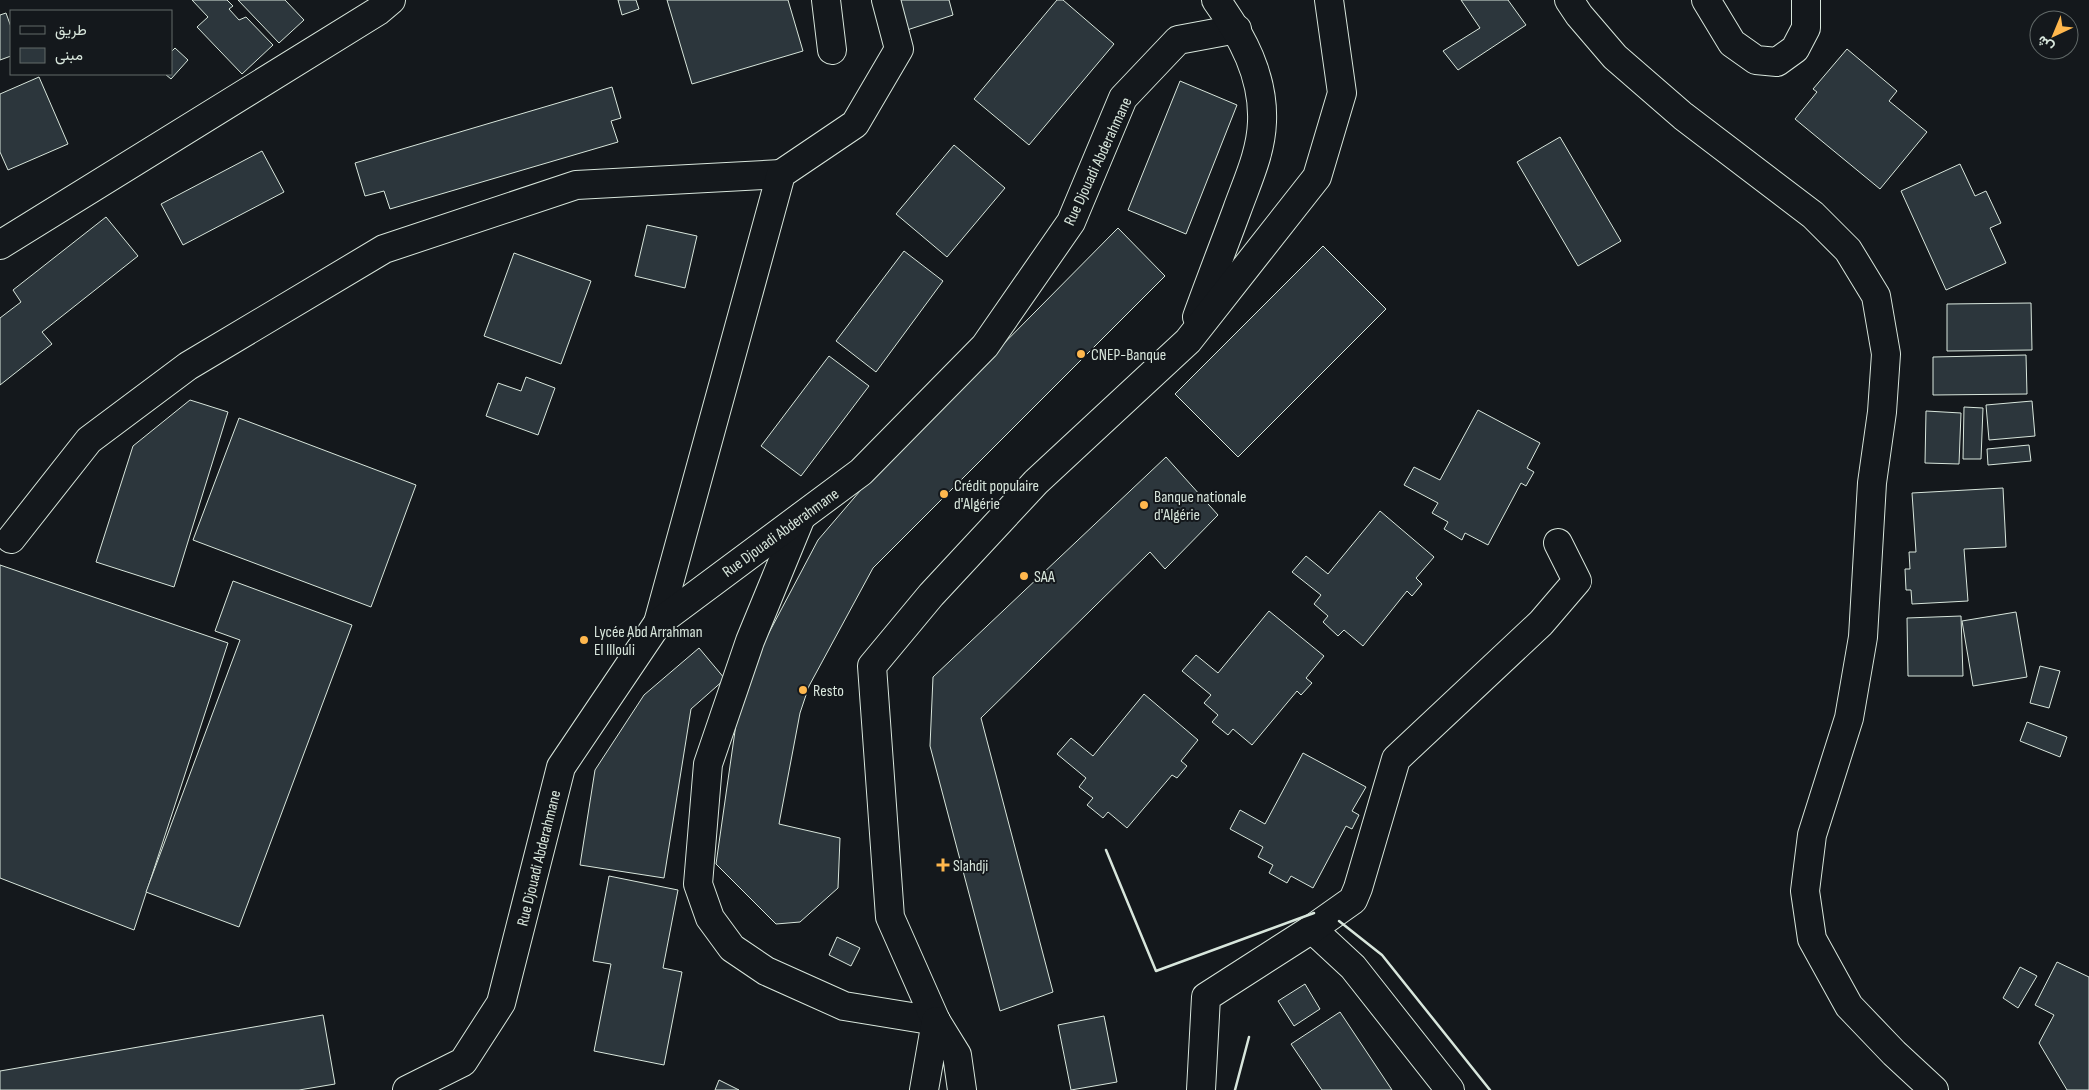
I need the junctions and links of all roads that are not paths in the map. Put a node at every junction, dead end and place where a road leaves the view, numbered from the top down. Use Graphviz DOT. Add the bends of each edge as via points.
graph roads {
  1 [pos="391,0"];
  2 [pos="826,0"];
  3 [pos="886,0"];
  4 [pos="1216,0"];
  5 [pos="1329,0"];
  6 [pos="1570,0"];
  7 [pos="1706,0"];
  8 [pos="1806,0"];
  9 [pos="1237,29"];
  10 [pos="832,50"];
  11 [pos="781,174"];
  12 [pos="0,245"];
  13 [pos="1188,340"];
  14 [pos="801,517"];
  15 [pos="11,539"];
  16 [pos="1558,544"];
  17 [pos="658,623"];
  18 [pos="1312,930"];
  19 [pos="936,1021"];
  20 [pos="407,1090"];
  21 [pos="924,1090"];
  22 [pos="962,1090"];
  23 [pos="1202,1090"];
  24 [pos="1450,1090"];
  25 [pos="1934,1090"];
  1 -- 12 [label="street"];
  2 -- 10 [label="street"];
  3 -- 11 [label="street" via="899,49 855,124"];
  4 -- 9 [label="street"];
  5 -- 13 [label="street" via="1342,93 1317,177"];
  6 -- 25 [label="street" via="1615,57 1683,116 1813,215 1848,250 1876,296 1886,354 1872,483 1863,637 1849,718 1812,835 1805,891 1812,939 1849,1006"];
  7 -- 8 [label="street" via="1732,43 1756,60 1777,62 1795,49 1806,28"];
  9 -- 13 [label="street" via="1258,82 1262,122 1254,164"];
  9 -- 14 [label="street, Rue Djouadi Abderahmane" via="1178,40 1122,98 1071,222 985,346 861,472"];
  11 -- 15 [label="street" via="576,185 384,250 188,366 89,440"];
  11 -- 17 [label="street"];
  13 -- 19 [label="street" via="1036,482 930,595 872,666 890,917"];
  14 -- 17 [label="street, Rue Djouadi Abderahmane"];
  14 -- 19 [label="street" via="750,641 708,764 698,884 710,918 732,948 766,971 844,1006"];
  16 -- 18 [label="street" via="1577,581 1540,623 1396,759 1358,888 1352,900"];
  17 -- 20 [label="street, Rue Djouadi Abderahmane" via="561,766 501,1004 463,1062"];
  18 -- 23 [label="street" via="1206,998"];
  18 -- 24 [label="street" via="1353,967"];
  19 -- 21 [label="street"];
  19 -- 22 [label="street" via="957,1055"];
}
